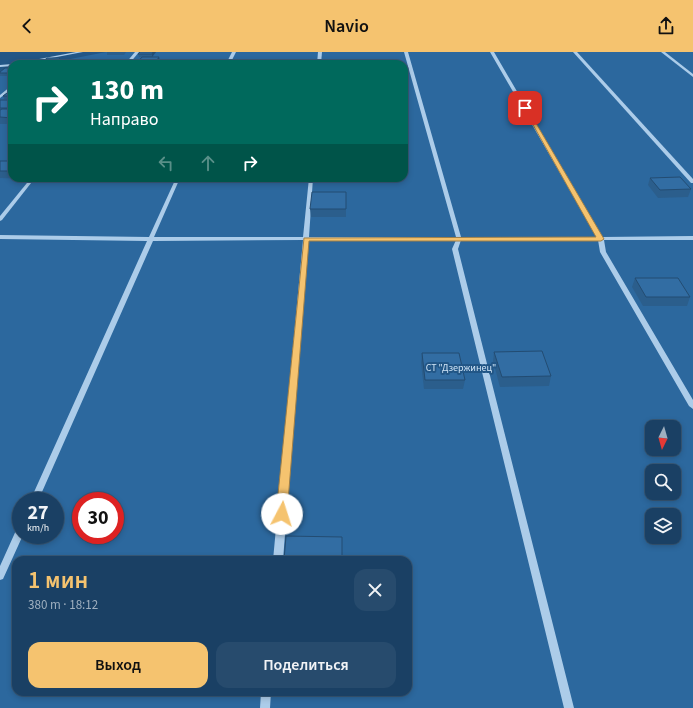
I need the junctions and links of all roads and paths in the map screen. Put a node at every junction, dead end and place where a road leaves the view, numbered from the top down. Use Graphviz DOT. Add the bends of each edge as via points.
graph roads {
  1 [pos="81,52"];
  2 [pos="406,52"];
  3 [pos="492,52"];
  4 [pos="575,52"];
  5 [pos="664,52"];
  6 [pos="44,59"];
  7 [pos="38,60"];
  8 [pos="693,76"];
  9 [pos="8,90"];
  10 [pos="0,97"];
  11 [pos="30,182"];
  12 [pos="176,182"];
  13 [pos="311,182"];
  14 [pos="693,182"];
  15 [pos="0,219"];
  16 [pos="0,237"];
  17 [pos="693,238"];
  18 [pos="151,239"];
  19 [pos="306,239"];
  20 [pos="459,239"];
  21 [pos="601,239"];
  22 [pos="693,406"];
  23 [pos="38,492"];
  24 [pos="14,544"];
  25 [pos="278,556"];
  26 [pos="0,576"];
  27 [pos="266,696"];
  28 [pos="265,708"];
  29 [pos="569,708"];
  1 -- 6 [label="street"];
  2 -- 20 [label="street"];
  3 -- 21 [label="street"];
  4 -- 14 [label="street"];
  5 -- 8 [label="street"];
  6 -- 7 [label="street"];
  9 -- 10 [label="street"];
  11 -- 15 [label="street"];
  12 -- 18 [label="street"];
  13 -- 19 [label="street"];
  16 -- 18 [label="street"];
  17 -- 21 [label="street"];
  18 -- 19 [label="street"];
  18 -- 23 [label="street"];
  19 -- 20 [label="street"];
  19 -- 25 [label="street"];
  20 -- 21 [label="street"];
  20 -- 29 [label="street" via="455,249"];
  21 -- 22 [label="street" via="603,252"];
  24 -- 26 [label="street"];
  27 -- 28 [label="street"];
}
